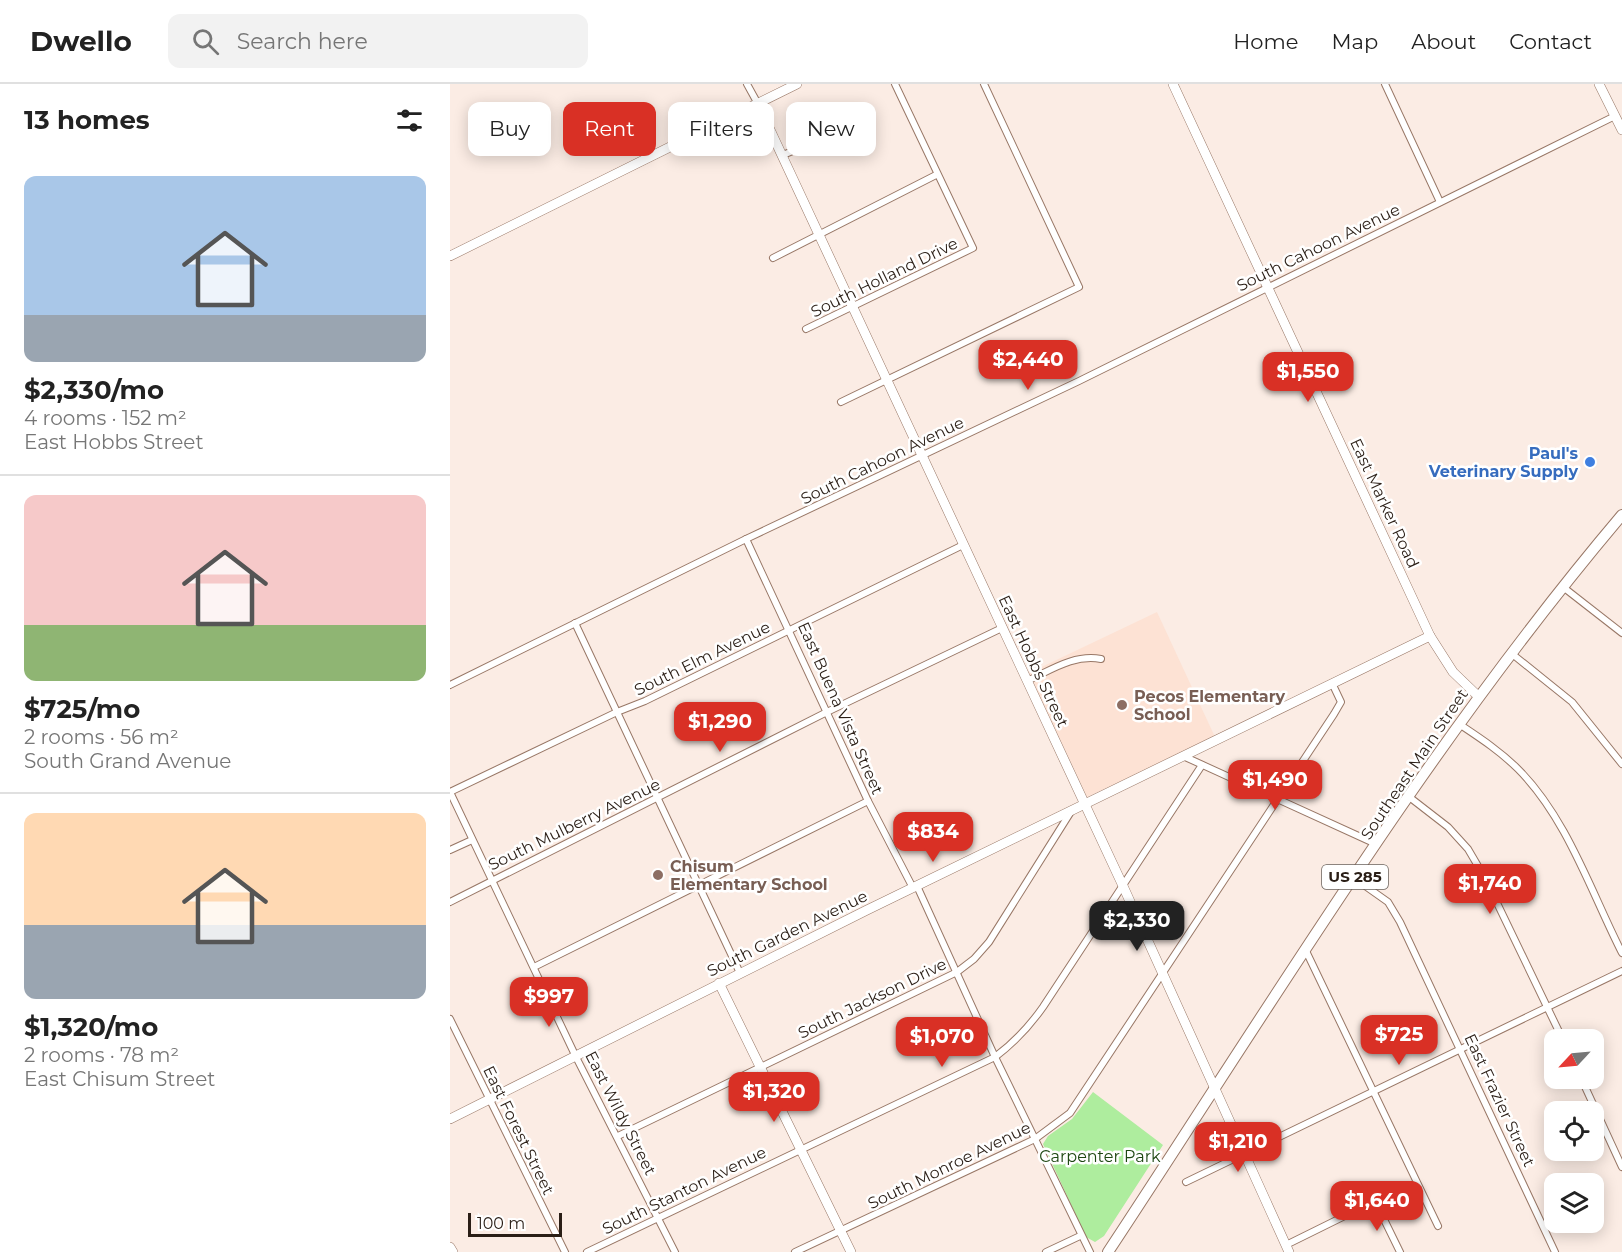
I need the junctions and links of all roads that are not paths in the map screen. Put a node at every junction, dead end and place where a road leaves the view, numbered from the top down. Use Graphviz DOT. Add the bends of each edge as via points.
graph roads {
  1 [pos="747,84"];
  2 [pos="797,84"];
  3 [pos="895,84"];
  4 [pos="984,84"];
  5 [pos="1173,84"];
  6 [pos="1385,84"];
  7 [pos="1599,84"];
  8 [pos="757,102"];
  9 [pos="762,102"];
  10 [pos="1615,116"];
  11 [pos="1622,130"];
  12 [pos="774,137"];
  13 [pos="668,148"];
  14 [pos="786,154"];
  15 [pos="783,155"];
  16 [pos="936,175"];
  17 [pos="1440,202"];
  18 [pos="819,233"];
  19 [pos="450,256"];
  20 [pos="773,258"];
  21 [pos="1269,286"];
  22 [pos="853,307"];
  23 [pos="806,329"];
  24 [pos="887,380"];
  25 [pos="841,402"];
  26 [pos="922,455"];
  27 [pos="1620,521"];
  28 [pos="746,539"];
  29 [pos="963,545"];
  30 [pos="1563,587"];
  31 [pos="575,623"];
  32 [pos="1002,628"];
  33 [pos="790,630"];
  34 [pos="1622,633"];
  35 [pos="1430,636"];
  36 [pos="1511,654"];
  37 [pos="1101,659"];
  38 [pos="1027,681"];
  39 [pos="1332,683"];
  40 [pos="450,685"];
  41 [pos="1478,696"];
  42 [pos="617,712"];
  43 [pos="827,712"];
  44 [pos="1458,724"];
  45 [pos="1183,756"];
  46 [pos="1622,764"];
  47 [pos="1200,767"];
  48 [pos="450,792"];
  49 [pos="1408,796"];
  50 [pos="658,798"];
  51 [pos="1278,799"];
  52 [pos="868,801"];
  53 [pos="1084,804"];
  54 [pos="1073,809"];
  55 [pos="472,840"];
  56 [pos="1377,844"];
  57 [pos="450,850"];
  58 [pos="1354,878"];
  59 [pos="491,880"];
  60 [pos="699,885"];
  61 [pos="1123,886"];
  62 [pos="915,887"];
  63 [pos="450,902"];
  64 [pos="1306,951"];
  65 [pos="1622,953"];
  66 [pos="534,967"];
  67 [pos="1622,971"];
  68 [pos="957,972"];
  69 [pos="740,973"];
  70 [pos="1163,975"];
  71 [pos="719,983"];
  72 [pos="1548,1007"];
  73 [pos="450,1019"];
  74 [pos="1558,1029"];
  75 [pos="1461,1049"];
  76 [pos="576,1057"];
  77 [pos="995,1057"];
  78 [pos="761,1066"];
  79 [pos="1216,1089"];
  80 [pos="1586,1089"];
  81 [pos="1375,1090"];
  82 [pos="489,1100"];
  83 [pos="450,1119"];
  84 [pos="618,1136"];
  85 [pos="1035,1139"];
  86 [pos="801,1149"];
  87 [pos="1245,1155"];
  88 [pos="1622,1167"];
  89 [pos="1186,1182"];
  90 [pos="658,1217"];
  91 [pos="1438,1226"];
  92 [pos="841,1230"];
  93 [pos="1080,1236"];
  94 [pos="450,1247"];
  95 [pos="1287,1249"];
  96 [pos="453,1252"];
  97 [pos="565,1252"];
  98 [pos="587,1252"];
  99 [pos="675,1252"];
  100 [pos="795,1252"];
  101 [pos="851,1252"];
  102 [pos="1046,1252"];
  103 [pos="1090,1252"];
  104 [pos="1108,1252"];
  105 [pos="1400,1252"];
  106 [pos="1555,1252"];
  1 -- 8 [label="street, East Hobbs Street"];
  2 -- 9 [label="street"];
  3 -- 16 [label="street"];
  4 -- 24 [label="street" via="1080,287"];
  5 -- 21 [label="street, East Marker Road"];
  6 -- 17 [label="street"];
  7 -- 10 [label="street"];
  10 -- 11 [label="street"];
  10 -- 17 [label="street, South Cahoon Avenue"];
  12 -- 15 [label="street, East Hobbs Street"];
  13 -- 19 [label="street"];
  14 -- 15 [label="street"];
  15 -- 18 [label="street, East Hobbs Street"];
  16 -- 18 [label="street"];
  16 -- 22 [label="street, South Holland Drive" via="973,248"];
  17 -- 21 [label="street, South Cahoon Avenue"];
  18 -- 20 [label="street"];
  18 -- 22 [label="street, East Hobbs Street"];
  21 -- 26 [label="street, South Cahoon Avenue"];
  21 -- 35 [label="street, East Marker Road"];
  22 -- 23 [label="street, South Holland Drive"];
  22 -- 24 [label="street, East Hobbs Street"];
  24 -- 25 [label="street"];
  24 -- 26 [label="street, East Hobbs Street"];
  26 -- 28 [label="street, South Cahoon Avenue"];
  26 -- 29 [label="street, East Hobbs Street"];
  27 -- 30 [label="main road, Southeast Main Street / US 285"];
  28 -- 31 [label="street, South Cahoon Avenue"];
  28 -- 33 [label="street, East Buena Vista Street"];
  29 -- 32 [label="street, East Hobbs Street"];
  29 -- 33 [label="street, South Elm Avenue"];
  30 -- 34 [label="street"];
  30 -- 36 [label="main road, Southeast Main Street / US 285"];
  31 -- 40 [label="street, South Cahoon Avenue"];
  31 -- 42 [label="street"];
  32 -- 38 [label="street, East Hobbs Street"];
  32 -- 43 [label="street, South Mulberry Avenue"];
  33 -- 42 [label="street, South Elm Avenue"];
  33 -- 43 [label="street, East Buena Vista Street"];
  35 -- 39 [label="street, South Garden Avenue"];
  35 -- 41 [label="street, East Marker Road" via="1452,672"];
  36 -- 41 [label="main road, Southeast Main Street / US 285"];
  36 -- 46 [label="street" via="1572,702"];
  37 -- 38 [label="street" via="1076,659"];
  38 -- 53 [label="street, East Hobbs Street"];
  39 -- 45 [label="street, South Garden Avenue"];
  39 -- 51 [label="street, South Monroe Avenue" via="1341,702"];
  41 -- 44 [label="main road, Southeast Main Street / US 285"];
  42 -- 48 [label="street, South Elm Avenue"];
  42 -- 50 [label="street"];
  43 -- 50 [label="street, South Mulberry Avenue"];
  43 -- 52 [label="street, East Buena Vista Street"];
  44 -- 49 [label="main road, Southeast Main Street / US 285"];
  44 -- 65 [label="street" via="1501,753 1534,787 1563,832"];
  45 -- 47 [label="street"];
  45 -- 53 [label="street, South Garden Avenue"];
  47 -- 51 [label="street"];
  47 -- 61 [label="street, South Stanton Avenue"];
  48 -- 55 [label="street, East Wildy Street"];
  49 -- 56 [label="main road, Southeast Main Street / US 285"];
  49 -- 72 [label="street" via="1448,827 1468,849"];
  50 -- 59 [label="street, South Mulberry Avenue"];
  50 -- 60 [label="street"];
  51 -- 56 [label="street"];
  51 -- 70 [label="street, South Monroe Avenue"];
  52 -- 60 [label="street"];
  52 -- 62 [label="street, East Buena Vista Street"];
  53 -- 54 [label="street, South Garden Avenue"];
  53 -- 61 [label="street, East Hobbs Street"];
  54 -- 62 [label="street, South Garden Avenue"];
  54 -- 68 [label="street, South Jackson Drive" via="989,942"];
  55 -- 57 [label="street"];
  55 -- 59 [label="street, East Wildy Street"];
  56 -- 58 [label="main road, Southeast Main Street / US 285"];
  58 -- 64 [label="main road, Southeast Main Street / US 285"];
  58 -- 75 [label="street, East Frazier Street" via="1388,902"];
  59 -- 63 [label="street, South Mulberry Avenue"];
  59 -- 66 [label="street, East Wildy Street"];
  60 -- 66 [label="street"];
  60 -- 69 [label="street"];
  61 -- 70 [label="street, East Hobbs Street"];
  61 -- 77 [label="street, South Stanton Avenue" via="1029,1028"];
  62 -- 68 [label="street, East Buena Vista Street"];
  62 -- 69 [label="street, South Garden Avenue"];
  64 -- 79 [label="main road, Southeast Main Street / US 285"];
  64 -- 81 [label="street"];
  66 -- 76 [label="street, East Wildy Street"];
  67 -- 72 [label="street"];
  68 -- 77 [label="street, East Buena Vista Street"];
  68 -- 78 [label="street, South Jackson Drive"];
  69 -- 71 [label="street, South Garden Avenue"];
  70 -- 79 [label="street, East Hobbs Street"];
  70 -- 85 [label="street, South Monroe Avenue" via="1077,1104"];
  71 -- 76 [label="street, South Garden Avenue"];
  71 -- 78 [label="street"];
  72 -- 74 [label="street"];
  72 -- 75 [label="street"];
  73 -- 82 [label="street, East Forest Street"];
  75 -- 81 [label="street"];
  75 -- 106 [label="street, East Frazier Street"];
  76 -- 82 [label="street, South Garden Avenue"];
  76 -- 84 [label="street, East Wildy Street"];
  77 -- 85 [label="street, East Buena Vista Street"];
  77 -- 86 [label="street, South Stanton Avenue"];
  78 -- 84 [label="street, South Jackson Drive"];
  78 -- 86 [label="street"];
  79 -- 87 [label="street, East Hobbs Street"];
  79 -- 104 [label="main road, Southeast Main Street / US 285"];
  80 -- 88 [label="street"];
  81 -- 87 [label="street"];
  81 -- 91 [label="street"];
  82 -- 83 [label="street, South Garden Avenue"];
  82 -- 97 [label="street, East Forest Street"];
  84 -- 90 [label="street, East Wildy Street"];
  85 -- 92 [label="street, South Monroe Avenue"];
  85 -- 93 [label="street, East Buena Vista Street"];
  86 -- 90 [label="street, South Stanton Avenue"];
  86 -- 92 [label="street"];
  87 -- 89 [label="street"];
  87 -- 95 [label="street, East Hobbs Street"];
  90 -- 98 [label="street, South Stanton Avenue"];
  90 -- 99 [label="street, East Wildy Street"];
  92 -- 100 [label="street, South Monroe Avenue"];
  92 -- 101 [label="street"];
  93 -- 102 [label="street"];
  93 -- 103 [label="street, East Buena Vista Street"];
  94 -- 96 [label="street"];
  95 -- 105 [label="street" via="1375,1201"];
}
